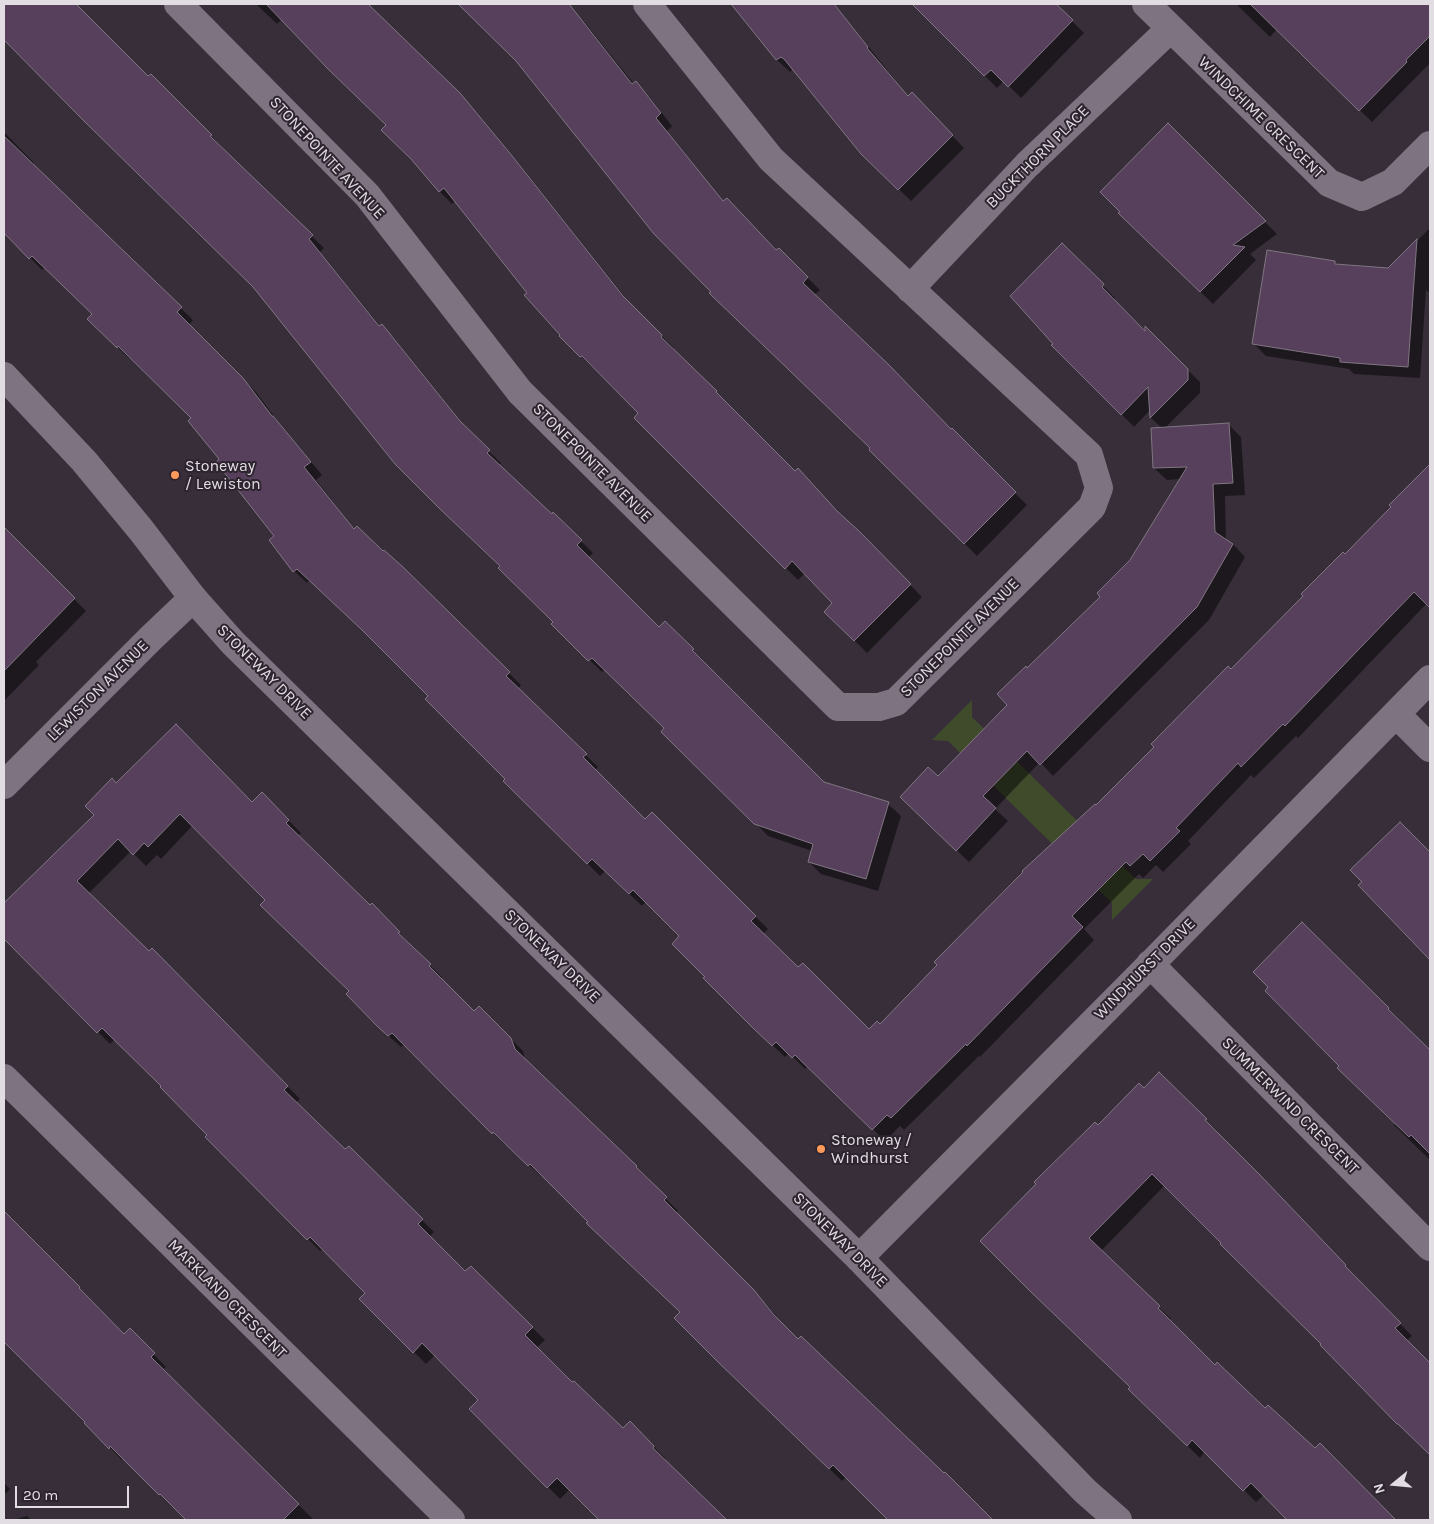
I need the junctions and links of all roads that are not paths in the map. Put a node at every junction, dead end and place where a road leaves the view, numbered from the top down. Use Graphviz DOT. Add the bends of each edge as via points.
graph roads {
  1 [pos="178,4"];
  2 [pos="647,4"];
  3 [pos="1146,4"];
  4 [pos="1170,28"];
  5 [pos="1430,145"];
  6 [pos="910,289"];
  7 [pos="4,376"];
  8 [pos="193,598"];
  9 [pos="1430,679"];
  10 [pos="1396,714"];
  11 [pos="1430,748"];
  12 [pos="4,785"];
  13 [pos="1150,964"];
  14 [pos="4,1078"];
  15 [pos="1430,1247"];
  16 [pos="859,1258"];
  17 [pos="450,1520"];
  18 [pos="1118,1520"];
  1 -- 6 [label="street, STONEPOINTE AVENUE" via="367,195 520,392 838,707 879,707 896,702 1092,507 1099,488 1089,455"];
  2 -- 6 [label="street, STONEPOINTE AVENUE" via="771,159"];
  3 -- 4 [label="street"];
  4 -- 5 [label="street, WINDCHIME CRESCENT" via="1328,183 1362,197 1394,182"];
  4 -- 6 [label="street, BUCKTHORN PLACE" via="1028,165"];
  7 -- 8 [label="street, STONEWAY DRIVE" via="84,461"];
  8 -- 12 [label="street, LEWISTON AVENUE"];
  8 -- 16 [label="street, STONEWAY DRIVE" via="233,643"];
  9 -- 10 [label="street, WINDHURST DRIVE"];
  10 -- 11 [label="street"];
  10 -- 13 [label="street, WINDHURST DRIVE"];
  13 -- 15 [label="street, SUMMERWIND CRESCENT"];
  13 -- 16 [label="street, WINDHURST DRIVE"];
  14 -- 17 [label="street, MARKLAND CRESCENT"];
  16 -- 18 [label="street, STONEWAY DRIVE" via="1085,1491"];
}
